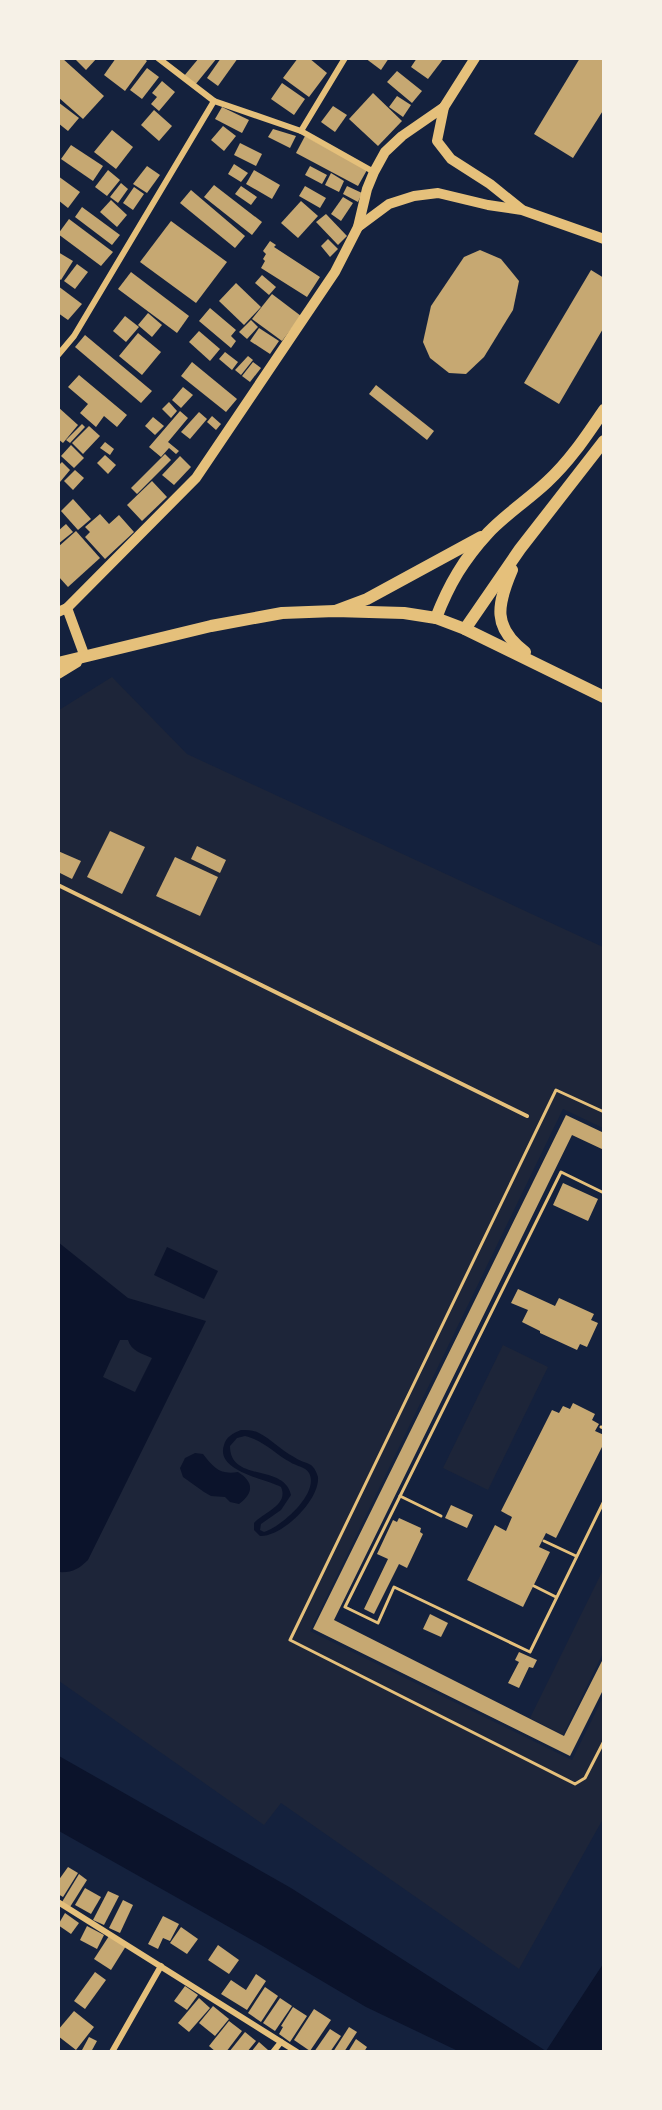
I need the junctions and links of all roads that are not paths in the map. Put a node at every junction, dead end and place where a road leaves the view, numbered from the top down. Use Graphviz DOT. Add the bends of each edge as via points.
graph roads {
  1 [pos="158,58"];
  2 [pos="345,58"];
  3 [pos="475,58"];
  4 [pos="214,101"];
  5 [pos="444,107"];
  6 [pos="302,131"];
  7 [pos="374,172"];
  8 [pos="522,210"];
  9 [pos="358,228"];
  10 [pos="603,240"];
  11 [pos="58,355"];
  12 [pos="603,410"];
  13 [pos="603,441"];
  14 [pos="489,531"];
  15 [pos="520,549"];
  16 [pos="63,610"];
  17 [pos="335,611"];
  18 [pos="436,618"];
  19 [pos="465,629"];
  20 [pos="85,657"];
  21 [pos="58,663"];
  22 [pos="542,665"];
  23 [pos="58,673"];
  24 [pos="603,697"];
  25 [pos="58,885"];
  26 [pos="527,1116"];
  27 [pos="58,1902"];
  28 [pos="161,1966"];
  29 [pos="281,2042"];
  30 [pos="112,2052"];
  31 [pos="273,2052"];
  32 [pos="297,2052"];
  1 -- 4 [label="street"];
  2 -- 6 [label="street"];
  3 -- 5 [label="street"];
  4 -- 6 [label="street"];
  4 -- 11 [label="street" via="74,336"];
  5 -- 7 [label="street" via="402,136 385,152"];
  5 -- 8 [label="street" via="437,141 451,159"];
  6 -- 7 [label="street"];
  7 -- 9 [label="street"];
  8 -- 9 [label="street" via="438,193 389,204"];
  8 -- 10 [label="street"];
  9 -- 16 [label="street" via="335,272 196,478"];
  12 -- 14 [label="main road" via="548,481"];
  13 -- 15 [label="main road"];
  14 -- 17 [label="main road" via="366,599"];
  14 -- 18 [label="main road" via="460,567"];
  15 -- 19 [label="main road"];
  15 -- 22 [label="main road" via="502,592 502,627 511,640"];
  16 -- 20 [label="street"];
  17 -- 18 [label="main road"];
  17 -- 20 [label="main road" via="282,613 211,626"];
  18 -- 19 [label="main road"];
  19 -- 22 [label="main road"];
  20 -- 21 [label="main road"];
  20 -- 23 [label="main road"];
  22 -- 24 [label="main road"];
  25 -- 26 [label="lane"];
  27 -- 28 [label="street"];
  28 -- 29 [label="street"];
  28 -- 30 [label="street"];
  29 -- 31 [label="street"];
  29 -- 32 [label="street"];
}
